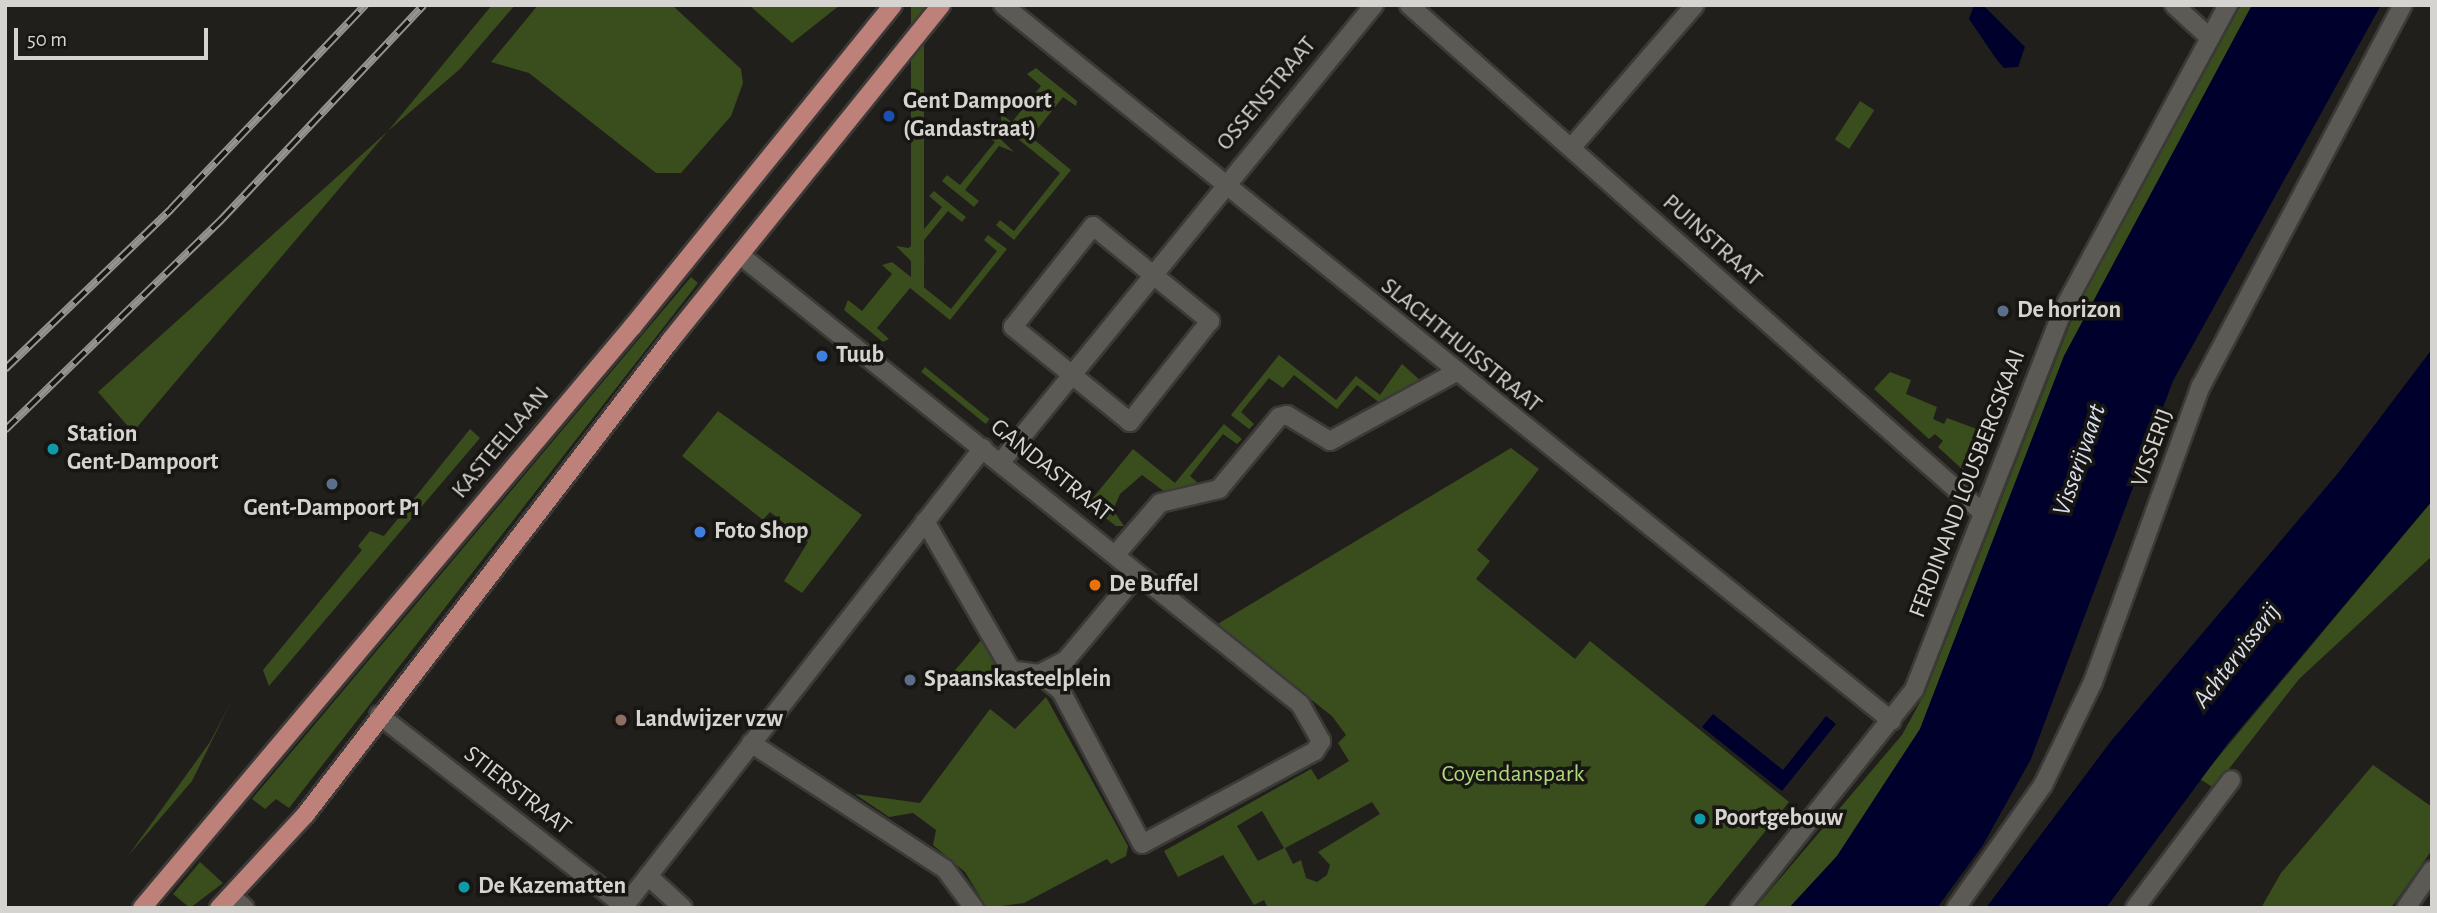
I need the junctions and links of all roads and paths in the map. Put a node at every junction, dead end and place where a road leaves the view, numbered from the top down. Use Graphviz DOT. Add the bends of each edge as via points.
graph roads {
  1 [pos="893,5"];
  2 [pos="941,5"];
  3 [pos="1003,5"];
  4 [pos="1374,5"];
  5 [pos="1409,5"];
  6 [pos="1695,5"];
  7 [pos="2174,5"];
  8 [pos="2228,5"];
  9 [pos="2403,5"];
  10 [pos="2210,38"];
  11 [pos="1571,148"];
  12 [pos="1223,183"];
  13 [pos="740,255"];
  14 [pos="1151,274"];
  15 [pos="1454,373"];
  16 [pos="1071,374"];
  17 [pos="983,448"];
  18 [pos="1001,462"];
  19 [pos="1983,513"];
  20 [pos="925,521"];
  21 [pos="1116,554"];
  22 [pos="1137,575"];
  23 [pos="1039,674"];
  24 [pos="379,715"];
  25 [pos="1892,721"];
  26 [pos="751,743"];
  27 [pos="2231,780"];
  28 [pos="2432,870"];
  29 [pos="648,876"];
  30 [pos="231,904"];
  31 [pos="624,907"];
  32 [pos="142,908"];
  33 [pos="684,908"];
  34 [pos="974,908"];
  35 [pos="1740,908"];
  36 [pos="1956,908"];
  37 [pos="2135,908"];
  38 [pos="2406,908"];
  1 -- 32 [label="main road, KASTEELLAAN" via="633,326"];
  2 -- 13 [label="main road"];
  3 -- 12 [label="street, SLACHTHUISSTRAAT"];
  4 -- 12 [label="street, OSSENSTRAAT"];
  5 -- 11 [label="street, PUINSTRAAT"];
  6 -- 11 [label="street"];
  7 -- 10 [label="street"];
  8 -- 10 [label="street, FERDINAND LOUSBERGSKAAI"];
  9 -- 36 [label="street, VISSERIJ" via="2201,386 2093,682 2043,785"];
  10 -- 19 [label="street, FERDINAND LOUSBERGSKAAI" via="2064,308"];
  11 -- 19 [label="street, PUINSTRAAT"];
  12 -- 14 [label="street, OSSENSTRAAT"];
  12 -- 15 [label="street, SLACHTHUISSTRAAT"];
  13 -- 17 [label="street, GANDASTRAAT"];
  13 -- 24 [label="main road"];
  14 -- 16 [label="street, OSSENSTRAAT"];
  14 -- 16 [label="street" via="1093,226 1013,327"];
  14 -- 16 [label="street" via="1210,321 1130,422"];
  15 -- 21 [label="street" via="1330,441 1287,415 1279,417 1219,489 1160,503"];
  15 -- 25 [label="street, SLACHTHUISSTRAAT"];
  16 -- 18 [label="street, OSSENSTRAAT"];
  17 -- 18 [label="street, GANDASTRAAT"];
  17 -- 20 [label="street"];
  18 -- 21 [label="street, GANDASTRAAT"];
  19 -- 25 [label="street, FERDINAND LOUSBERGSKAAI" via="1914,690"];
  20 -- 23 [label="street" via="1011,670"];
  20 -- 26 [label="street"];
  21 -- 22 [label="street, GANDASTRAAT"];
  22 -- 23 [label="street" via="1065,661"];
  22 -- 23 [label="street, GANDASTRAAT" via="1300,704 1319,737 1309,757 1142,844 1061,691"];
  24 -- 30 [label="main road" via="306,814"];
  24 -- 31 [label="street, STIERSTRAAT"];
  25 -- 35 [label="street, FERDINAND LOUSBERGSKAAI"];
  26 -- 29 [label="street"];
  26 -- 34 [label="street" via="945,869"];
  27 -- 37 [label="street"];
  28 -- 38 [label="street"];
  29 -- 31 [label="street"];
  29 -- 33 [label="street"];
}
